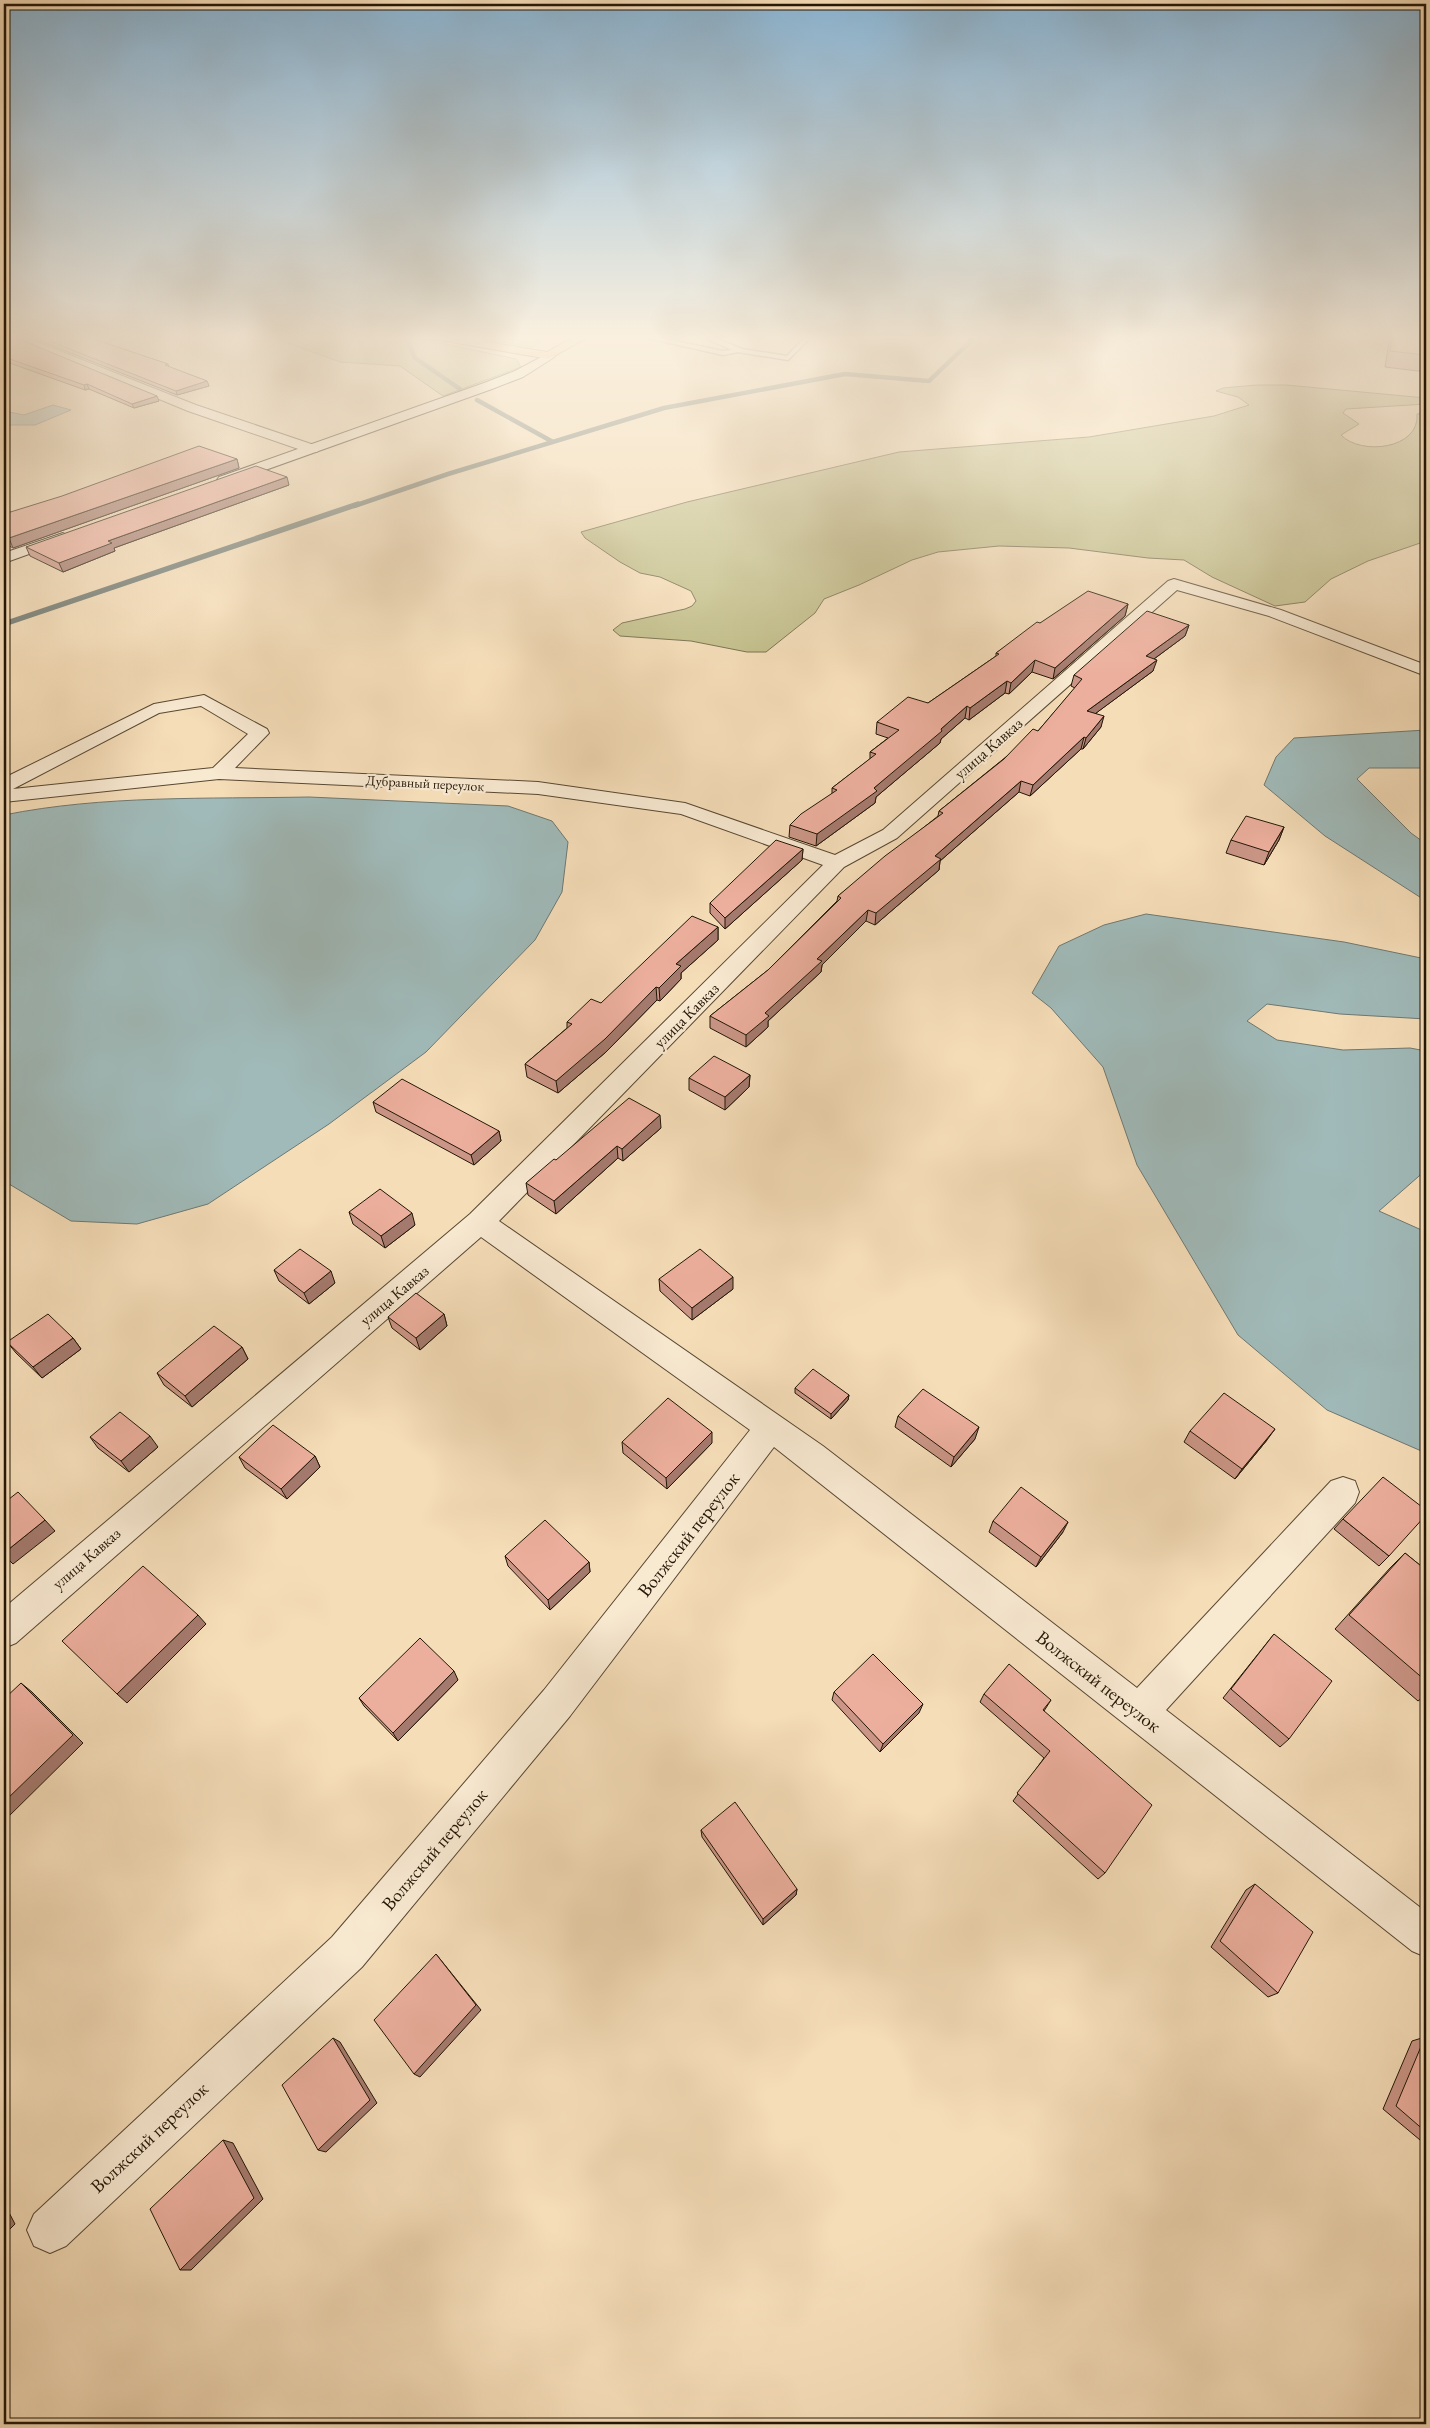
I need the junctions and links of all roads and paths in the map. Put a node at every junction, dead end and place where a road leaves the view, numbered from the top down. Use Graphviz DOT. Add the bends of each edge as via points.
graph roads {
  1 [pos="312,449"];
  2 [pos="209,485"];
  3 [pos="78,531"];
  4 [pos="4,558"];
  5 [pos="1426,671"];
  6 [pos="219,773"];
  7 [pos="4,786"];
  8 [pos="4,796"];
  9 [pos="838,863"];
  10 [pos="480,1222"];
  11 [pos="771,1427"];
  12 [pos="1343,1492"];
  13 [pos="4,1631"];
  14 [pos="1140,1712"];
  15 [pos="1426,1937"];
  16 [pos="50,2230"];
  1 -- 2 [label="street"];
  3 -- 4 [label="street"];
  5 -- 9 [label="street, улица Кавказ" via="1275,613 1174,584 890,834"];
  6 -- 7 [label="street" via="260,733 204,700 154,709"];
  6 -- 8 [label="street, Дубравный переулок"];
  6 -- 9 [label="street, Дубравный переулок" via="538,788 685,809"];
  9 -- 10 [label="street, улица Кавказ"];
  10 -- 11 [label="street, Волжский переулок"];
  10 -- 13 [label="street, улица Кавказ"];
  11 -- 14 [label="street, Волжский переулок"];
  11 -- 16 [label="street, Волжский переулок" via="557,1702 347,1952"];
  12 -- 14 [label="street"];
  14 -- 15 [label="street, Волжский переулок"];
}
